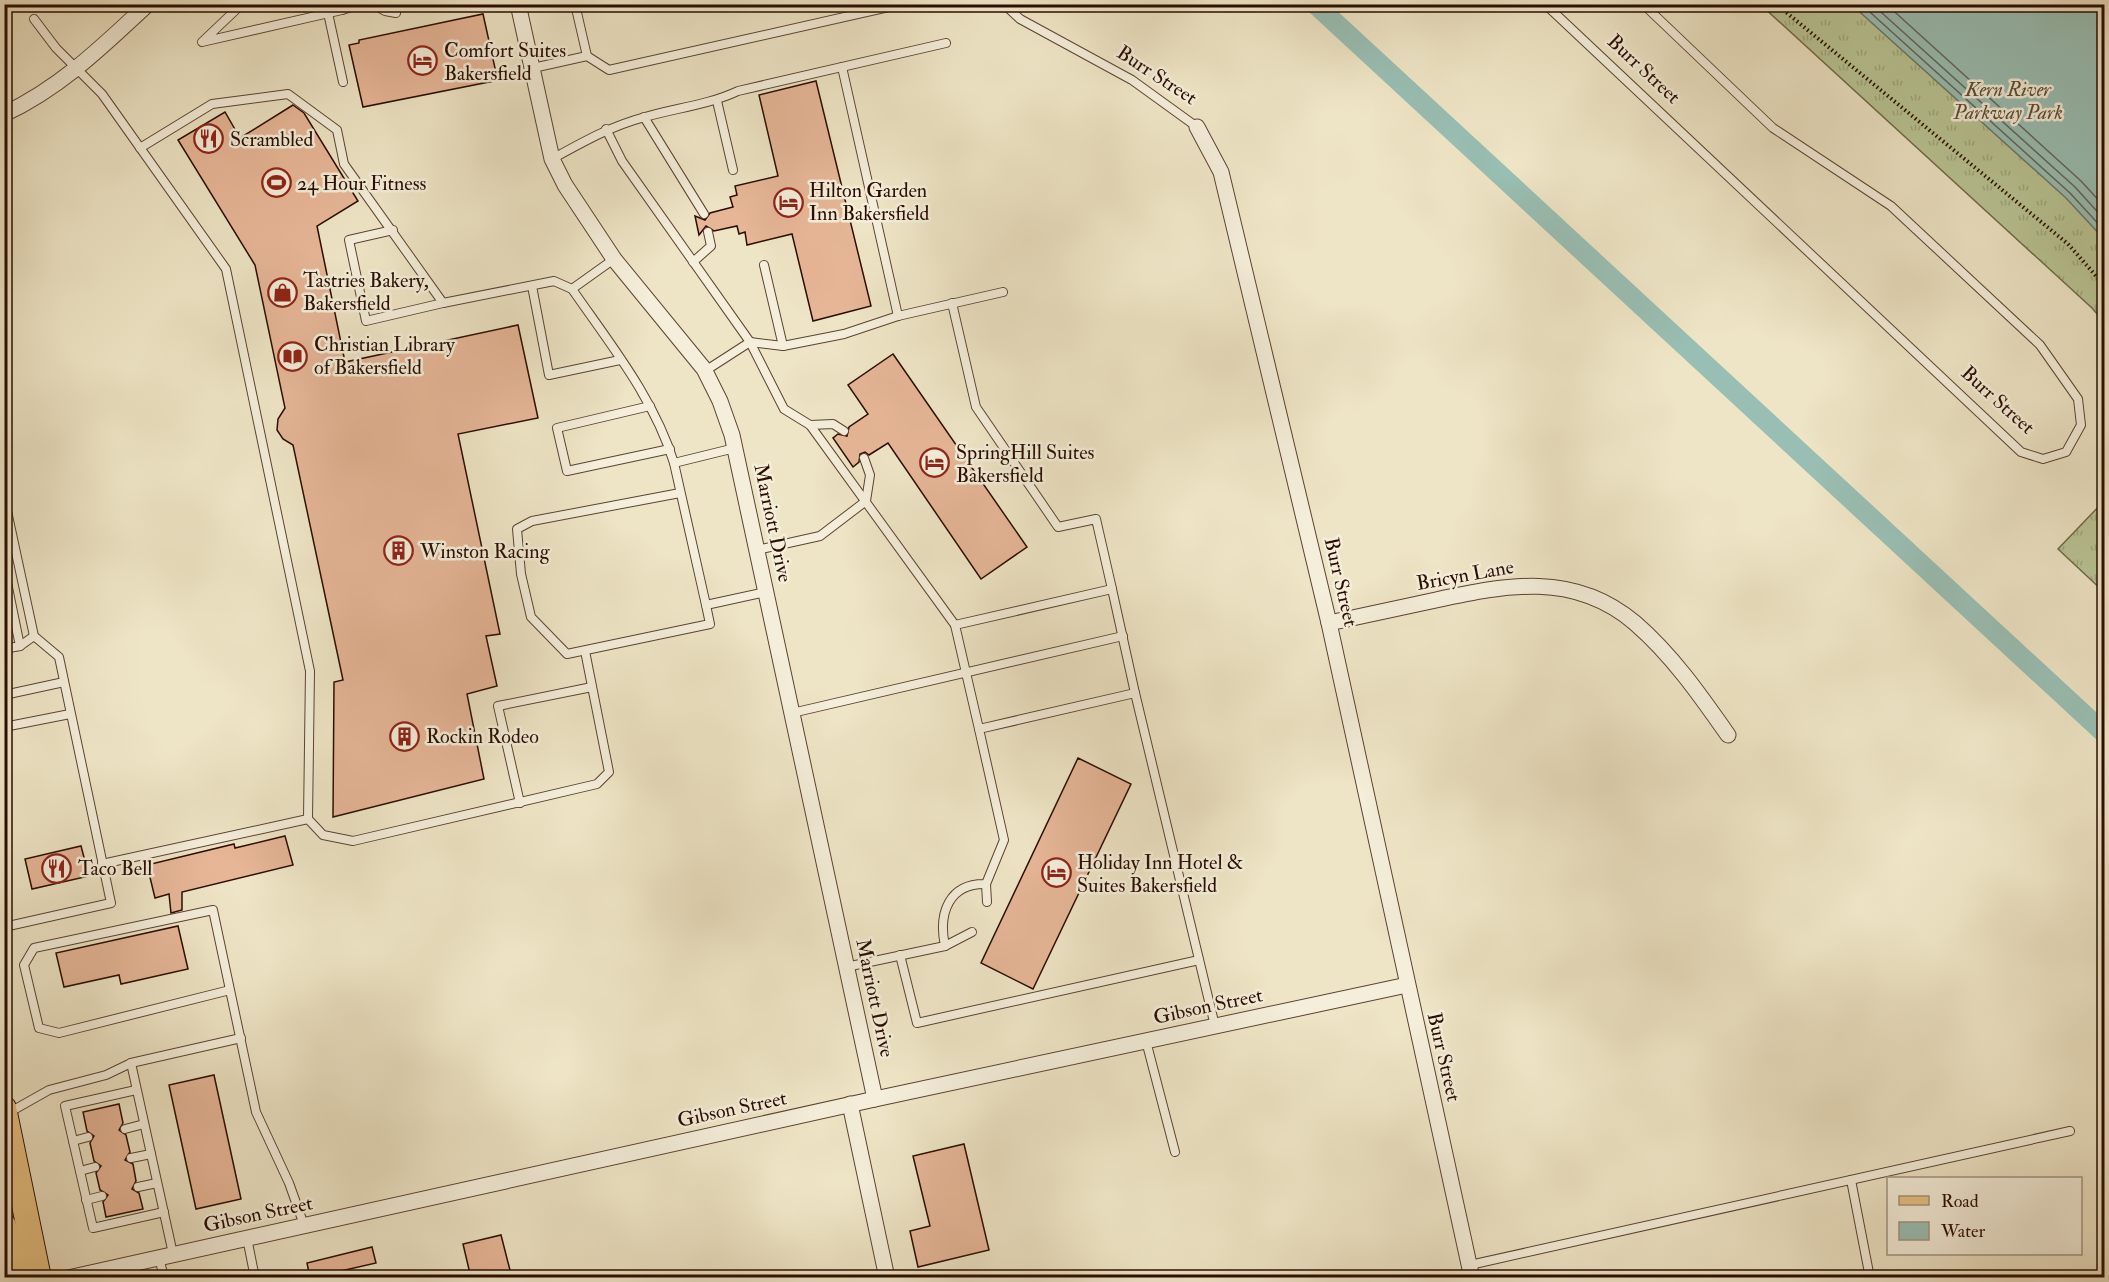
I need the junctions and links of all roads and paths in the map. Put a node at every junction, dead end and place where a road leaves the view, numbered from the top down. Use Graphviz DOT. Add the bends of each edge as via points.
graph roads {
  1 [pos="148,4"];
  2 [pos="242,4"];
  3 [pos="360,4"];
  4 [pos="373,4"];
  5 [pos="518,4"];
  6 [pos="575,4"];
  7 [pos="902,4"];
  8 [pos="1004,4"];
  9 [pos="1545,4"];
  10 [pos="1642,4"];
  11 [pos="1776,4"];
  12 [pos="341,7"];
  13 [pos="328,13"];
  14 [pos="396,13"];
  15 [pos="34,19"];
  16 [pos="946,43"];
  17 [pos="587,56"];
  18 [pos="842,67"];
  19 [pos="78,68"];
  20 [pos="533,68"];
  21 [pos="343,82"];
  22 [pos="717,101"];
  23 [pos="4,114"];
  24 [pos="644,117"];
  25 [pos="1197,126"];
  26 [pos="606,129"];
  27 [pos="140,148"];
  28 [pos="552,159"];
  29 [pos="732,170"];
  30 [pos="704,214"];
  31 [pos="393,230"];
  32 [pos="708,232"];
  33 [pos="614,259"];
  34 [pos="693,262"];
  35 [pos="764,265"];
  36 [pos="2104,285"];
  37 [pos="532,286"];
  38 [pos="572,289"];
  39 [pos="1003,292"];
  40 [pos="443,303"];
  41 [pos="952,303"];
  42 [pos="898,316"];
  43 [pos="750,342"];
  44 [pos="783,346"];
  45 [pos="621,360"];
  46 [pos="705,371"];
  47 [pos="650,406"];
  48 [pos="810,425"];
  49 [pos="844,431"];
  50 [pos="735,448"];
  51 [pos="670,449"];
  52 [pos="864,459"];
  53 [pos="674,463"];
  54 [pos="680,493"];
  55 [pos="4,497"];
  56 [pos="866,501"];
  57 [pos="8,528"];
  58 [pos="757,550"];
  59 [pos="4,568"];
  60 [pos="1112,589"];
  61 [pos="766,592"];
  62 [pos="706,604"];
  63 [pos="9,616"];
  64 [pos="1329,623"];
  65 [pos="955,625"];
  66 [pos="34,636"];
  67 [pos="1123,636"];
  68 [pos="20,646"];
  69 [pos="4,649"];
  70 [pos="585,651"];
  71 [pos="966,672"];
  72 [pos="64,682"];
  73 [pos="592,687"];
  74 [pos="1135,693"];
  75 [pos="4,695"];
  76 [pos="792,713"];
  77 [pos="70,714"];
  78 [pos="4,727"];
  79 [pos="979,729"];
  80 [pos="1728,735"];
  81 [pos="520,803"];
  82 [pos="308,819"];
  83 [pos="102,864"];
  84 [pos="986,884"];
  85 [pos="987,902"];
  86 [pos="4,927"];
  87 [pos="972,932"];
  88 [pos="945,946"];
  89 [pos="900,956"];
  90 [pos="1199,960"];
  91 [pos="846,968"];
  92 [pos="1407,985"];
  93 [pos="230,990"];
  94 [pos="1215,1026"];
  95 [pos="241,1038"];
  96 [pos="1146,1041"];
  97 [pos="131,1063"];
  98 [pos="136,1090"];
  99 [pos="875,1099"];
  100 [pos="850,1104"];
  101 [pos="5,1111"];
  102 [pos="144,1124"];
  103 [pos="124,1129"];
  104 [pos="2070,1131"];
  105 [pos="88,1137"];
  106 [pos="73,1141"];
  107 [pos="1175,1152"];
  108 [pos="151,1154"];
  109 [pos="131,1158"];
  110 [pos="95,1167"];
  111 [pos="80,1171"];
  112 [pos="1851,1180"];
  113 [pos="157,1183"];
  114 [pos="138,1187"];
  115 [pos="102,1196"];
  116 [pos="86,1200"];
  117 [pos="164,1212"];
  118 [pos="304,1225"];
  119 [pos="4,1226"];
  120 [pos="247,1238"];
  121 [pos="166,1256"];
  122 [pos="1471,1271"];
  123 [pos="28,1278"];
  124 [pos="39,1278"];
  125 [pos="68,1278"];
  126 [pos="164,1278"];
  127 [pos="255,1278"];
  128 [pos="887,1278"];
  129 [pos="1870,1278"];
  1 -- 19 [label="street"];
  2 -- 13 [label="lane" via="202,42"];
  3 -- 12 [label="lane"];
  4 -- 14 [label="lane"];
  5 -- 20 [label="street, Marriott Drive"];
  6 -- 17 [label="lane"];
  7 -- 17 [label="lane" via="609,70"];
  8 -- 25 [label="lane, Burr Street" via="1020,19 1132,80"];
  9 -- 10 [label="lane, Burr Street" via="2021,452 2043,459 2066,452 2081,425 2078,399 2040,345 1891,206 1773,128"];
  11 -- 36 [label="path" via="2068,244"];
  12 -- 13 [label="lane"];
  13 -- 21 [label="lane"];
  15 -- 19 [label="lane" via="56,48"];
  16 -- 18 [label="lane"];
  17 -- 20 [label="lane"];
  18 -- 22 [label="lane" via="738,91"];
  18 -- 42 [label="lane"];
  19 -- 23 [label="street"];
  19 -- 27 [label="lane" via="102,94"];
  20 -- 28 [label="street, Marriott Drive"];
  22 -- 24 [label="lane"];
  22 -- 29 [label="lane"];
  24 -- 26 [label="lane"];
  24 -- 30 [label="lane"];
  25 -- 64 [label="street, Burr Street" via="1221,172"];
  26 -- 28 [label="lane"];
  26 -- 34 [label="lane" via="622,161"];
  27 -- 31 [label="lane" via="212,104 288,94 337,130 344,164"];
  27 -- 82 [label="lane" via="226,270 310,671"];
  28 -- 33 [label="street, Marriott Drive"];
  31 -- 40 [label="lane"];
  31 -- 40 [label="lane" via="349,240 366,321"];
  32 -- 34 [label="lane" via="711,246"];
  33 -- 38 [label="lane"];
  33 -- 46 [label="street, Marriott Drive"];
  34 -- 43 [label="lane"];
  35 -- 44 [label="lane"];
  37 -- 38 [label="lane" via="554,281"];
  37 -- 40 [label="lane"];
  37 -- 45 [label="lane" via="549,375"];
  38 -- 45 [label="lane"];
  39 -- 41 [label="lane"];
  41 -- 42 [label="lane"];
  41 -- 60 [label="lane" via="976,407 1058,527 1096,519"];
  42 -- 44 [label="lane" via="844,334"];
  43 -- 44 [label="lane"];
  43 -- 46 [label="lane"];
  43 -- 48 [label="lane" via="784,409"];
  45 -- 47 [label="lane"];
  46 -- 50 [label="street, Marriott Drive" via="720,401"];
  47 -- 51 [label="lane"];
  47 -- 51 [label="lane" via="557,428 567,471"];
  48 -- 49 [label="lane" via="833,424"];
  48 -- 56 [label="lane"];
  50 -- 53 [label="lane"];
  50 -- 58 [label="street, Marriott Drive"];
  51 -- 53 [label="lane"];
  52 -- 56 [label="lane" via="870,475"];
  53 -- 54 [label="lane"];
  54 -- 62 [label="lane"];
  54 -- 70 [label="lane" via="532,521 516,529 531,617 567,654"];
  55 -- 57 [label="lane"];
  56 -- 58 [label="lane" via="820,537"];
  56 -- 65 [label="lane"];
  57 -- 66 [label="lane"];
  58 -- 61 [label="street, Marriott Drive"];
  59 -- 63 [label="lane"];
  60 -- 65 [label="lane"];
  60 -- 67 [label="lane"];
  61 -- 62 [label="lane"];
  61 -- 76 [label="street, Marriott Drive"];
  62 -- 70 [label="lane" via="710,624"];
  63 -- 68 [label="lane"];
  64 -- 80 [label="street, Bricyn Lane" via="1501,586 1563,589 1611,607 1634,622 1684,672"];
  64 -- 92 [label="street, Burr Street"];
  65 -- 71 [label="lane"];
  66 -- 68 [label="lane"];
  66 -- 72 [label="lane" via="59,657"];
  67 -- 71 [label="lane"];
  67 -- 74 [label="lane"];
  68 -- 69 [label="lane"];
  70 -- 73 [label="lane"];
  71 -- 76 [label="lane"];
  71 -- 79 [label="lane"];
  72 -- 75 [label="lane"];
  72 -- 77 [label="lane"];
  73 -- 81 [label="lane" via="609,772 597,784"];
  73 -- 81 [label="lane" via="498,706"];
  74 -- 79 [label="lane"];
  74 -- 90 [label="lane"];
  76 -- 91 [label="street, Marriott Drive"];
  77 -- 78 [label="lane"];
  77 -- 83 [label="lane"];
  79 -- 84 [label="lane" via="1004,840"];
  81 -- 82 [label="lane" via="353,841 323,835"];
  82 -- 83 [label="lane"];
  83 -- 86 [label="lane" via="111,903"];
  84 -- 85 [label="lane"];
  84 -- 88 [label="lane" via="970,884 952,896 940,926"];
  87 -- 88 [label="lane"];
  88 -- 89 [label="lane"];
  89 -- 90 [label="lane" via="917,1023"];
  89 -- 91 [label="lane"];
  90 -- 94 [label="lane"];
  91 -- 99 [label="street, Marriott Drive"];
  92 -- 94 [label="street, Gibson Street"];
  92 -- 122 [label="street, Burr Street"];
  93 -- 93 [label="lane" via="213,910 34,948 24,965 39,1029 59,1033"];
  93 -- 95 [label="lane"];
  94 -- 96 [label="street, Gibson Street"];
  95 -- 97 [label="lane"];
  95 -- 118 [label="lane" via="256,1112"];
  96 -- 99 [label="street, Gibson Street"];
  96 -- 107 [label="lane"];
  97 -- 98 [label="lane"];
  97 -- 101 [label="lane" via="106,1075 49,1090"];
  98 -- 102 [label="lane"];
  98 -- 106 [label="lane" via="65,1106"];
  99 -- 100 [label="street, Gibson Street"];
  100 -- 118 [label="street, Gibson Street"];
  100 -- 128 [label="street"];
  101 -- 124 [label="main road"];
  102 -- 103 [label="lane"];
  102 -- 108 [label="lane"];
  104 -- 112 [label="lane"];
  105 -- 106 [label="lane"];
  106 -- 111 [label="lane"];
  108 -- 109 [label="lane"];
  108 -- 113 [label="lane"];
  110 -- 111 [label="lane"];
  111 -- 116 [label="lane"];
  112 -- 122 [label="lane"];
  112 -- 129 [label="lane"];
  113 -- 114 [label="lane"];
  113 -- 117 [label="lane"];
  115 -- 116 [label="lane"];
  116 -- 117 [label="lane" via="93,1228"];
  117 -- 121 [label="lane"];
  118 -- 120 [label="street, Gibson Street"];
  119 -- 123 [label="main road" via="15,1265"];
  120 -- 121 [label="street, Gibson Street"];
  120 -- 127 [label="lane"];
  121 -- 125 [label="street, Gibson Street"];
  121 -- 126 [label="lane"];
}
